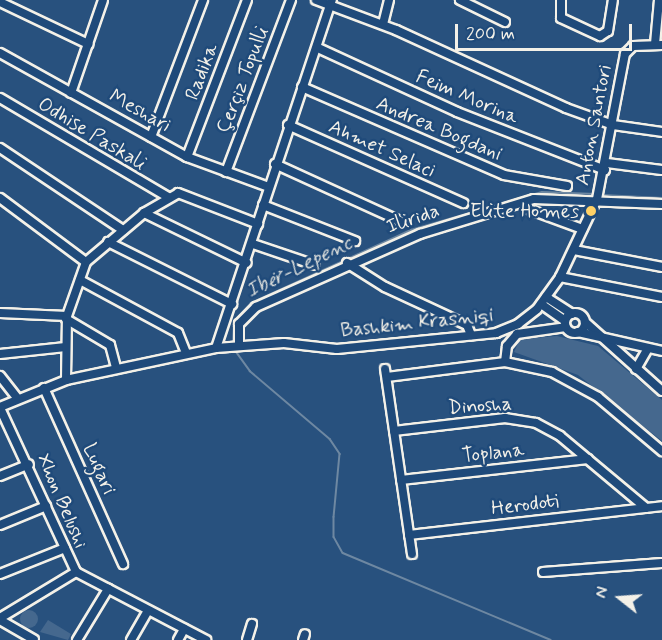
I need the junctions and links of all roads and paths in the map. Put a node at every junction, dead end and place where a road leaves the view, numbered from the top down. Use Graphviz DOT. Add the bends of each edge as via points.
graph roads {
  1 [pos="203,0"];
  2 [pos="247,0"];
  3 [pos="291,0"];
  4 [pos="316,0"];
  5 [pos="389,0"];
  6 [pos="460,0"];
  7 [pos="561,0"];
  8 [pos="613,0"];
  9 [pos="659,0"];
  10 [pos="101,1"];
  11 [pos="0,2"];
  12 [pos="332,3"];
  13 [pos="505,22"];
  14 [pos="383,24"];
  15 [pos="88,44"];
  16 [pos="659,44"];
  17 [pos="318,48"];
  18 [pos="0,53"];
  19 [pos="302,87"];
  20 [pos="71,93"];
  21 [pos="0,98"];
  22 [pos="288,125"];
  23 [pos="613,125"];
  24 [pos="662,132"];
  25 [pos="151,136"];
  26 [pos="0,147"];
  27 [pos="188,157"];
  28 [pos="275,164"];
  29 [pos="606,166"];
  30 [pos="662,170"];
  31 [pos="226,172"];
  32 [pos="567,186"];
  33 [pos="269,187"];
  34 [pos="168,197"];
  35 [pos="0,198"];
  36 [pos="597,199"];
  37 [pos="463,203"];
  38 [pos="662,204"];
  39 [pos="263,205"];
  40 [pos="528,209"];
  41 [pos="144,213"];
  42 [pos="400,220"];
  43 [pos="258,224"];
  44 [pos="582,230"];
  45 [pos="123,231"];
  46 [pos="108,242"];
  47 [pos="355,242"];
  48 [pos="253,244"];
  49 [pos="574,250"];
  50 [pos="86,262"];
  51 [pos="247,263"];
  52 [pos="347,263"];
  53 [pos="315,265"];
  54 [pos="662,267"];
  55 [pos="560,277"];
  56 [pos="80,280"];
  57 [pos="546,297"];
  58 [pos="662,297"];
  59 [pos="232,304"];
  60 [pos="541,304"];
  61 [pos="0,313"];
  62 [pos="572,314"];
  63 [pos="67,318"];
  64 [pos="585,322"];
  65 [pos="566,324"];
  66 [pos="578,332"];
  67 [pos="471,335"];
  68 [pos="600,339"];
  69 [pos="66,347"];
  70 [pos="235,347"];
  71 [pos="216,348"];
  72 [pos="648,348"];
  73 [pos="662,351"];
  74 [pos="186,353"];
  75 [pos="0,354"];
  76 [pos="505,362"];
  77 [pos="116,367"];
  78 [pos="636,369"];
  79 [pos="0,376"];
  80 [pos="66,380"];
  81 [pos="44,388"];
  82 [pos="662,392"];
  83 [pos="17,398"];
  84 [pos="0,408"];
  85 [pos="394,431"];
  86 [pos="662,451"];
  87 [pos="588,459"];
  88 [pos="29,464"];
  89 [pos="0,476"];
  90 [pos="401,480"];
  91 [pos="623,489"];
  92 [pos="46,506"];
  93 [pos="662,506"];
  94 [pos="646,508"];
  95 [pos="619,511"];
  96 [pos="0,525"];
  97 [pos="409,535"];
  98 [pos="65,548"];
  99 [pos="412,554"];
  100 [pos="662,563"];
  101 [pos="123,564"];
  102 [pos="76,572"];
  103 [pos="543,572"];
  104 [pos="0,574"];
  105 [pos="108,589"];
  106 [pos="148,610"];
  107 [pos="0,619"];
  108 [pos="252,624"];
  109 [pos="184,629"];
  110 [pos="34,640"];
  111 [pos="77,640"];
  112 [pos="131,640"];
  113 [pos="178,640"];
  114 [pos="206,640"];
  115 [pos="247,640"];
  1 -- 25 [label="street"];
  2 -- 27 [label="street, Radika"];
  3 -- 31 [label="street, Çerçiz Topulli"];
  4 -- 12 [label="street"];
  5 -- 14 [label="street"];
  6 -- 13 [label="street"];
  7 -- 8 [label="street" via="561,18 600,36 609,28"];
  9 -- 16 [label="street, Anton Santori"];
  10 -- 15 [label="street"];
  11 -- 15 [label="street"];
  12 -- 14 [label="street"];
  12 -- 17 [label="street"];
  14 -- 23 [label="street"];
  15 -- 20 [label="street"];
  16 -- 23 [label="street, Anton Santori" via="633,46 625,54"];
  17 -- 19 [label="street"];
  17 -- 29 [label="street, Feim Morina" via="457,112"];
  18 -- 20 [label="street, Meshari"];
  19 -- 22 [label="street"];
  19 -- 32 [label="street, Andrea Bogdani" via="504,176"];
  20 -- 25 [label="street, Meshari"];
  21 -- 34 [label="street, Odhise Paskali"];
  22 -- 28 [label="street"];
  22 -- 37 [label="street, Ahmet Selaci"];
  23 -- 24 [label="street"];
  23 -- 29 [label="street, Anton Santori"];
  25 -- 27 [label="street, Meshari"];
  26 -- 45 [label="street"];
  27 -- 31 [label="street, Meshari"];
  28 -- 33 [label="street"];
  28 -- 42 [label="street"];
  29 -- 30 [label="street, Feim Morina"];
  29 -- 36 [label="street, Anton Santori"];
  31 -- 33 [label="street, Meshari"];
  33 -- 39 [label="street"];
  34 -- 41 [label="street"];
  34 -- 43 [label="street" via="178,194"];
  35 -- 50 [label="street"];
  36 -- 38 [label="street, Ilirida"];
  36 -- 44 [label="street, Bashkim Krasniqi"];
  36 -- 52 [label="street, Ilirida" via="520,202"];
  39 -- 43 [label="street"];
  39 -- 47 [label="street"];
  40 -- 44 [label="street"];
  41 -- 45 [label="street"];
  41 -- 51 [label="street"];
  43 -- 48 [label="street"];
  44 -- 49 [label="street, Bashkim Krasniqi"];
  45 -- 46 [label="street"];
  46 -- 50 [label="street"];
  46 -- 59 [label="street"];
  48 -- 51 [label="street"];
  48 -- 53 [label="street"];
  49 -- 54 [label="street"];
  49 -- 55 [label="street, Bashkim Krasniqi"];
  50 -- 56 [label="street"];
  51 -- 59 [label="street"];
  52 -- 67 [label="street" via="385,288 467,325"];
  52 -- 70 [label="street, Ilirida" via="247,313 239,324"];
  55 -- 57 [label="street, Bashkim Krasniqi"];
  55 -- 58 [label="street"];
  56 -- 63 [label="street"];
  56 -- 74 [label="street" via="178,333"];
  57 -- 60 [label="street, Bashkim Krasniqi"];
  57 -- 62 [label="street"];
  59 -- 71 [label="street"];
  60 -- 65 [label="street"];
  60 -- 67 [label="street, Bashkim Krasniqi" via="506,331"];
  61 -- 63 [label="street"];
  62 -- 64 [label="street"];
  62 -- 65 [label="street"];
  63 -- 69 [label="street"];
  63 -- 77 [label="street" via="110,345"];
  64 -- 66 [label="street"];
  64 -- 68 [label="street"];
  65 -- 66 [label="street"];
  65 -- 76 [label="street" via="517,334 507,346"];
  66 -- 68 [label="street"];
  67 -- 70 [label="street, Bashkim Krasniqi" via="337,349 284,343"];
  68 -- 72 [label="street"];
  68 -- 78 [label="street"];
  69 -- 75 [label="street"];
  69 -- 80 [label="street"];
  70 -- 71 [label="street"];
  71 -- 74 [label="street"];
  72 -- 73 [label="street"];
  72 -- 78 [label="street"];
  74 -- 77 [label="street"];
  76 -- 85 [label="street" via="386,373"];
  76 -- 86 [label="street" via="579,384"];
  77 -- 80 [label="street"];
  78 -- 82 [label="street"];
  79 -- 83 [label="street"];
  80 -- 81 [label="street"];
  81 -- 83 [label="street"];
  81 -- 101 [label="street, Lugari"];
  83 -- 84 [label="street"];
  84 -- 88 [label="street, Xhon Belushi"];
  85 -- 87 [label="street, Dinosha" via="523,420 547,427"];
  85 -- 90 [label="street"];
  87 -- 90 [label="street, Toplana"];
  87 -- 91 [label="street, Dinosha"];
  88 -- 89 [label="street"];
  88 -- 92 [label="street, Xhon Belushi"];
  90 -- 97 [label="street"];
  91 -- 94 [label="street, Dinosha"];
  91 -- 95 [label="street" via="626,497"];
  92 -- 96 [label="street"];
  92 -- 98 [label="street, Xhon Belushi"];
  93 -- 94 [label="street, Herodoti"];
  94 -- 95 [label="street, Herodoti"];
  95 -- 97 [label="street, Herodoti"];
  97 -- 99 [label="street"];
  98 -- 102 [label="street, Xhon Belushi"];
  98 -- 104 [label="street"];
  100 -- 103 [label="street"];
  102 -- 105 [label="street, Xhon Belushi"];
  102 -- 107 [label="street"];
  105 -- 106 [label="street, Xhon Belushi"];
  105 -- 111 [label="street"];
  106 -- 109 [label="street, Xhon Belushi"];
  106 -- 112 [label="street"];
  107 -- 110 [label="street"];
  108 -- 115 [label="street"];
  109 -- 113 [label="street"];
  109 -- 114 [label="street, Xhon Belushi"];
}
